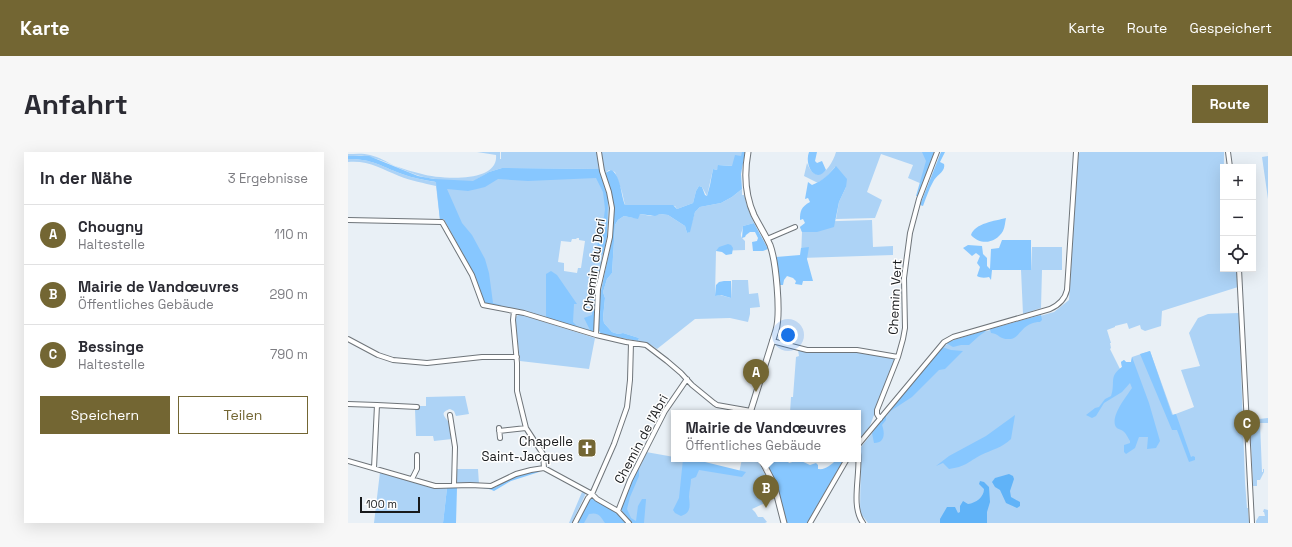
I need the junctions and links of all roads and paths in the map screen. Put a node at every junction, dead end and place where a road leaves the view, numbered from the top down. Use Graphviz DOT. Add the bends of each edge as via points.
graph roads {
  1 [pos="599,152"];
  2 [pos="748,152"];
  3 [pos="936,152"];
  4 [pos="1076,152"];
  5 [pos="1228,152"];
  6 [pos="1230,164"];
  7 [pos="348,220"];
  8 [pos="795,227"];
  9 [pos="767,239"];
  10 [pos="1239,272"];
  11 [pos="514,311"];
  12 [pos="596,335"];
  13 [pos="348,339"];
  14 [pos="772,342"];
  15 [pos="631,343"];
  16 [pos="517,357"];
  17 [pos="898,357"];
  18 [pos="687,379"];
  19 [pos="348,404"];
  20 [pos="377,405"];
  21 [pos="417,407"];
  22 [pos="741,410"];
  23 [pos="751,410"];
  24 [pos="450,415"];
  25 [pos="880,419"];
  26 [pos="526,428"];
  27 [pos="500,438"];
  28 [pos="861,441"];
  29 [pos="417,454"];
  30 [pos="348,461"];
  31 [pos="763,462"];
  32 [pos="844,462"];
  33 [pos="858,462"];
  34 [pos="374,468"];
  35 [pos="544,468"];
  36 [pos="412,479"];
  37 [pos="454,485"];
  38 [pos="592,494"];
  39 [pos="618,511"];
  40 [pos="575,523"];
  41 [pos="630,523"];
  42 [pos="784,523"];
  43 [pos="810,523"];
  44 [pos="863,523"];
  45 [pos="1252,523"];
  1 -- 12 [label="street, Chemin du Dori" via="612,208 610,237 597,298"];
  2 -- 9 [label="main road" via="745,173 748,199"];
  3 -- 17 [label="street, Chemin Vert" via="910,233 904,278 905,328"];
  4 -- 25 [label="street" via="1067,290 1064,298 1050,309 952,337 944,342"];
  5 -- 6 [label="street"];
  7 -- 11 [label="street" via="442,222 472,275 483,305"];
  8 -- 9 [label="street"];
  9 -- 14 [label="main road" via="774,260 778,311 778,323"];
  10 -- 45 [label="street"];
  11 -- 12 [label="street"];
  11 -- 16 [label="street"];
  12 -- 15 [label="street"];
  13 -- 16 [label="street" via="393,360 427,363 482,357"];
  14 -- 17 [label="street" via="807,350 857,350"];
  14 -- 23 [label="main road"];
  15 -- 18 [label="street" via="651,347"];
  15 -- 38 [label="street" via="627,407"];
  16 -- 26 [label="street" via="517,390"];
  17 -- 25 [label="street, Chemin Vert" via="877,410"];
  18 -- 22 [label="street" via="717,405"];
  18 -- 39 [label="street, Chemin de l'Abri" via="665,411 630,480"];
  19 -- 20 [label="street"];
  20 -- 21 [label="street"];
  20 -- 34 [label="street"];
  24 -- 37 [label="street" via="455,451"];
  25 -- 28 [label="street"];
  26 -- 27 [label="street" via="499,430"];
  26 -- 35 [label="street" via="543,454"];
  29 -- 36 [label="street" via="417,469"];
  30 -- 34 [label="street"];
  31 -- 42 [label="main road" via="774,484"];
  32 -- 43 [label="street"];
  33 -- 44 [label="street" via="857,507"];
  34 -- 36 [label="street"];
  35 -- 37 [label="street" via="522,472 491,486"];
  35 -- 38 [label="street"];
  36 -- 37 [label="street" via="435,486"];
  38 -- 39 [label="street"];
  38 -- 40 [label="street"];
  39 -- 41 [label="street"];
}
